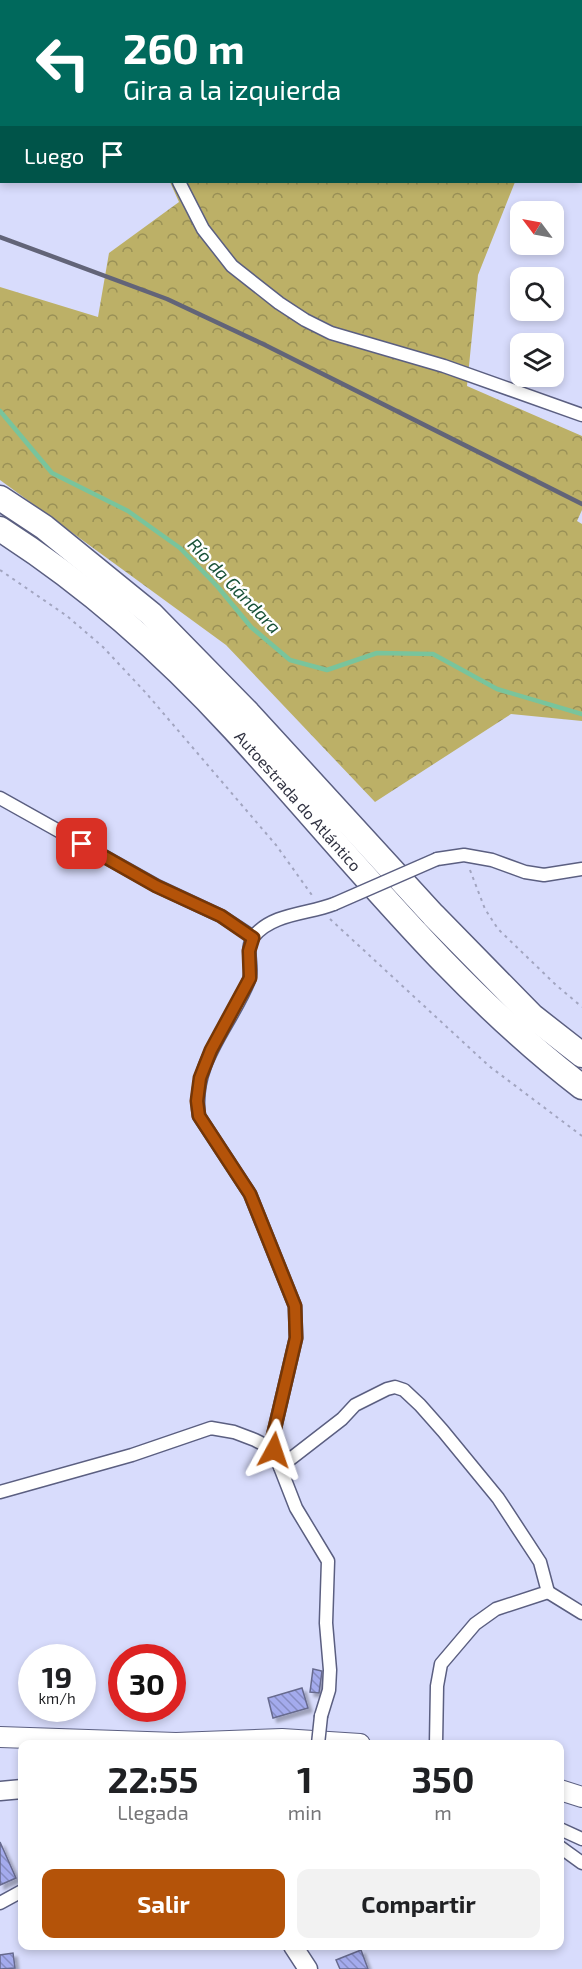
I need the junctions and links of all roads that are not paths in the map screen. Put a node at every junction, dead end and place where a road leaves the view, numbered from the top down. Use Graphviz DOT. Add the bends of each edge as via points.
graph roads {
  1 [pos="180,183"];
  2 [pos="582,415"];
  3 [pos="0,498"];
  4 [pos="0,529"];
  5 [pos="0,798"];
  6 [pos="582,869"];
  7 [pos="253,938"];
  8 [pos="582,1055"];
  9 [pos="582,1087"];
  10 [pos="274,1450"];
  11 [pos="280,1467"];
  12 [pos="0,1492"];
  13 [pos="548,1592"];
  14 [pos="582,1612"];
  15 [pos="0,1737"];
  16 [pos="88,1740"];
  17 [pos="256,1740"];
  18 [pos="298,1740"];
  19 [pos="318,1740"];
  20 [pos="436,1740"];
  21 [pos="0,1750"];
  22 [pos="18,1752"];
  23 [pos="18,1789"];
  24 [pos="0,1791"];
  25 [pos="564,1791"];
  26 [pos="582,1797"];
  27 [pos="564,1804"];
  28 [pos="582,1810"];
  29 [pos="564,1831"];
  30 [pos="582,1839"];
  31 [pos="564,1850"];
  32 [pos="582,1863"];
  33 [pos="18,1893"];
  34 [pos="0,1903"];
  35 [pos="296,1950"];
  36 [pos="308,1969"];
  1 -- 2 [label="street" via="203,229 222,255 253,284 304,320 331,333 444,366"];
  3 -- 8 [label="highway, Autoestrada do Atlántico" via="44,527 151,614 248,713 433,915 532,1016"];
  4 -- 9 [label="highway, Autoestrada do Atlántico" via="97,599 163,657 233,728 450,970 493,1013"];
  5 -- 7 [label="street" via="156,886 221,916"];
  6 -- 7 [label="street, bridge" via="544,875 464,855 437,859 321,909 276,920"];
  7 -- 10 [label="street" via="249,951 250,978 211,1050 200,1078 197,1101 199,1116 250,1194 295,1306 296,1338 273,1436"];
  10 -- 11 [label="street"];
  10 -- 12 [label="street" via="234,1432 212,1428"];
  11 -- 13 [label="street" via="355,1406 387,1389 404,1390 443,1431 509,1513 540,1562"];
  11 -- 19 [label="street, bridge" via="296,1508 328,1561 329,1690"];
  13 -- 14 [label="street"];
  13 -- 20 [label="street" via="496,1609 475,1624 441,1664"];
  15 -- 16 [label="main road"];
  17 -- 18 [label="main road"];
  21 -- 22 [label="main road"];
  23 -- 24 [label="street"];
  25 -- 26 [label="main road"];
  27 -- 28 [label="main road"];
  29 -- 30 [label="street"];
  31 -- 32 [label="street"];
  33 -- 34 [label="street"];
  35 -- 36 [label="street"];
}
